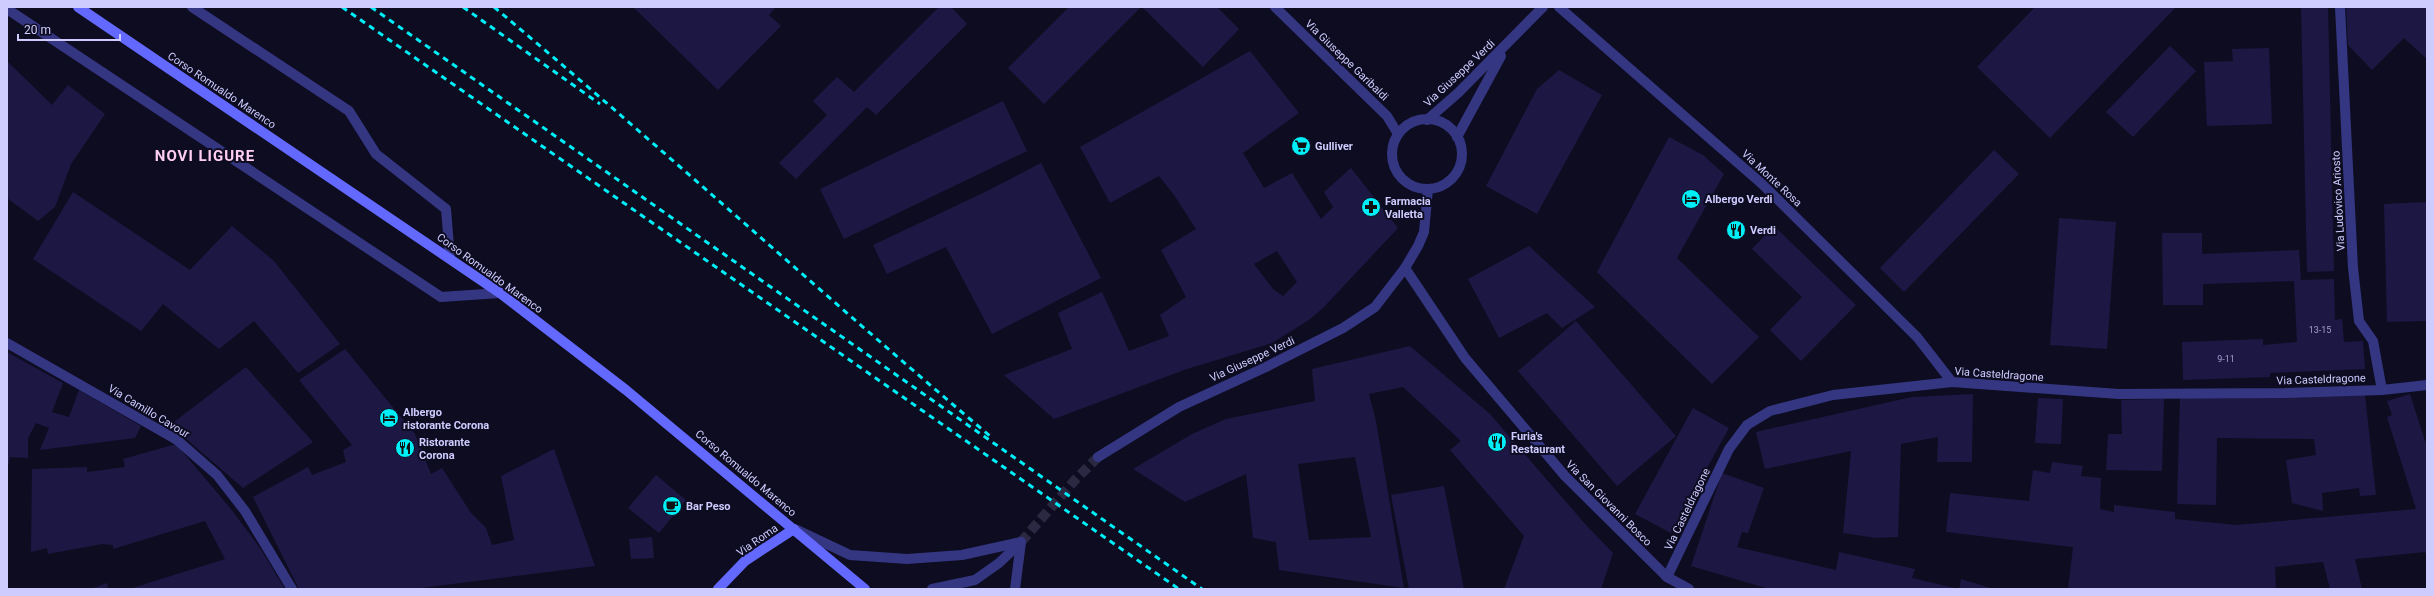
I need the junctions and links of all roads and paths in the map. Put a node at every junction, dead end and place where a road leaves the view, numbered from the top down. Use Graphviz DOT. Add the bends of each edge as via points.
graph roads {
  1 [pos="78,7"];
  2 [pos="192,7"];
  3 [pos="1275,7"];
  4 [pos="1543,7"];
  5 [pos="1559,7"];
  6 [pos="2340,7"];
  7 [pos="7,9"];
  8 [pos="1508,43"];
  9 [pos="1426,120"];
  10 [pos="1398,134"];
  11 [pos="1457,137"];
  12 [pos="1428,189"];
  13 [pos="450,258"];
  14 [pos="1405,268"];
  15 [pos="500,294"];
  16 [pos="7,343"];
  17 [pos="1952,382"];
  18 [pos="2427,385"];
  19 [pos="2382,390"];
  20 [pos="1098,457"];
  21 [pos="794,529"];
  22 [pos="1021,542"];
  23 [pos="1667,576"];
  24 [pos="292,589"];
  25 [pos="718,589"];
  26 [pos="864,589"];
  27 [pos="932,589"];
  28 [pos="1015,589"];
  29 [pos="1689,589"];
  1 -- 13 [label="main road, Corso Romualdo Marenco"];
  2 -- 13 [label="street" via="349,111 376,154 446,209"];
  3 -- 10 [label="street, Via Giuseppe Garibaldi" via="1387,116"];
  4 -- 8 [label="street, Via Giuseppe Verdi"];
  5 -- 17 [label="street, Via Monte Rosa" via="1761,183 1917,337"];
  6 -- 19 [label="street, Via Ludovico Ariosto" via="2353,268 2359,321 2373,341"];
  7 -- 15 [label="street" via="441,298"];
  8 -- 9 [label="street, Via Giuseppe Verdi" via="1458,93"];
  8 -- 11 [label="street, Via Giuseppe Verdi"];
  9 -- 10 [label="street, Via Giuseppe Verdi" via="1414,122"];
  9 -- 11 [label="street, Via Giuseppe Verdi" via="1444,124"];
  10 -- 12 [label="street" via="1392,146 1397,171 1408,183 1417,188"];
  11 -- 12 [label="street" via="1461,147 1458,168 1445,184"];
  12 -- 14 [label="street, Via Giuseppe Verdi" via="1424,232"];
  13 -- 15 [label="main road, Corso Romualdo Marenco"];
  14 -- 20 [label="street, Via Giuseppe Verdi" via="1375,307 1343,328 1179,407"];
  14 -- 23 [label="street, Via San Giovanni Bosco" via="1465,358 1565,476"];
  15 -- 21 [label="main road, Corso Romualdo Marenco" via="626,390"];
  16 -- 24 [label="street, Via Camillo Cavour" via="177,440 217,475 245,511"];
  17 -- 19 [label="street, Via Casteldragone" via="2119,394"];
  17 -- 23 [label="street, Via Casteldragone" via="1833,395 1770,411 1747,425 1729,449"];
  18 -- 19 [label="street, Via Casteldragone"];
  21 -- 22 [label="street" via="850,556 907,560 962,555"];
  21 -- 25 [label="main road, Via Roma" via="745,561"];
  21 -- 26 [label="main road, Corso Romualdo Marenco"];
  22 -- 27 [label="street" via="999,563 975,580"];
  22 -- 28 [label="street"];
  23 -- 29 [label="street, Via San Giovanni Bosco"];
}
